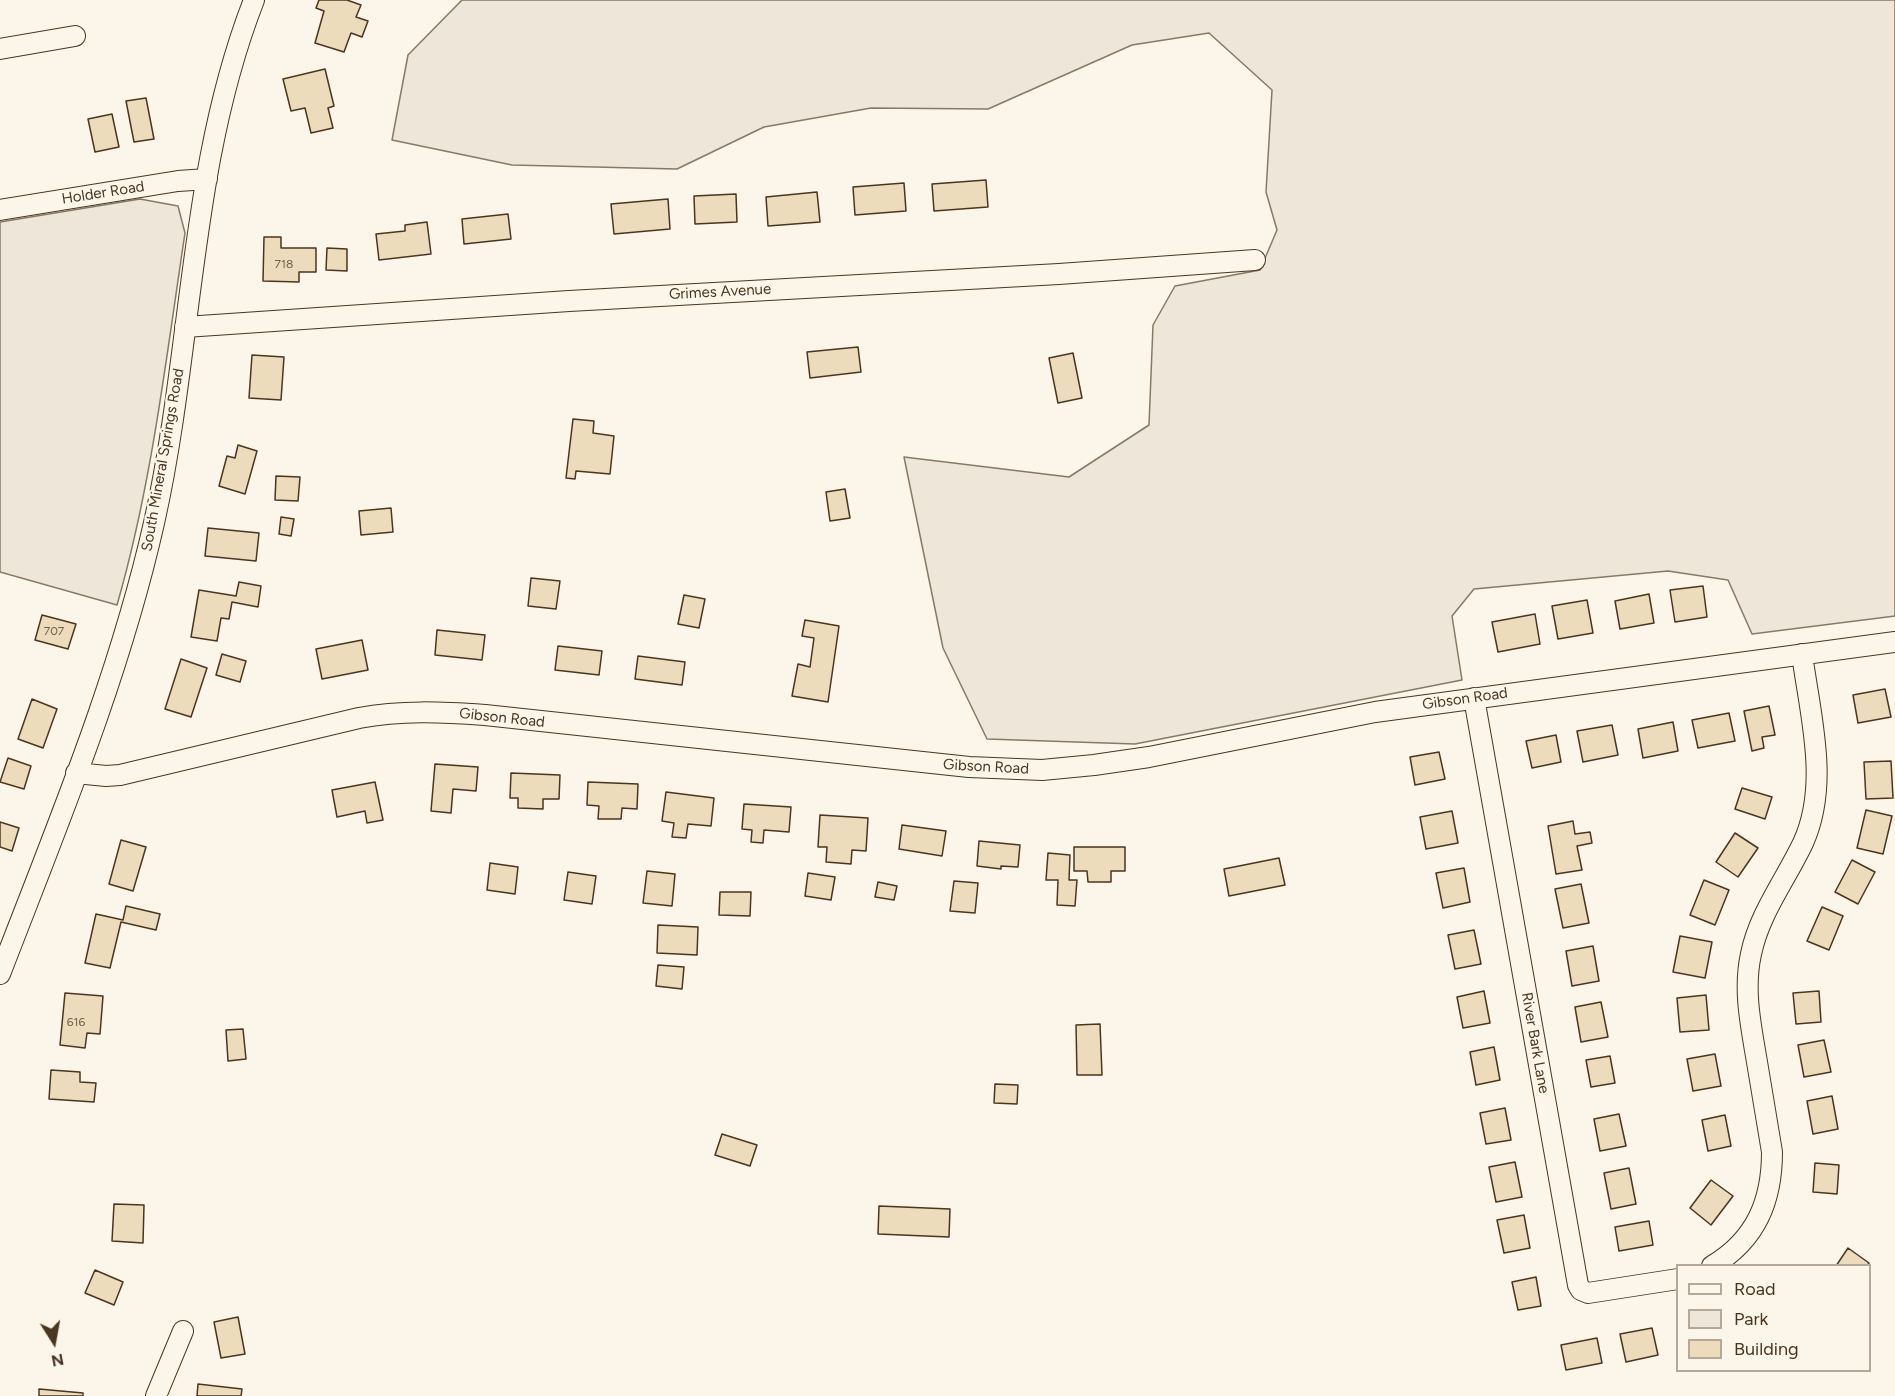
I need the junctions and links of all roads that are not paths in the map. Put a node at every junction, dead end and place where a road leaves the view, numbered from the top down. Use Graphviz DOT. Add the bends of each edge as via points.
graph roads {
  1 [pos="254,0"];
  2 [pos="75,36"];
  3 [pos="0,49"];
  4 [pos="207,179"];
  5 [pos="0,210"];
  6 [pos="1255,260"];
  7 [pos="185,327"];
  8 [pos="1895,642"];
  9 [pos="1802,654"];
  10 [pos="1474,698"];
  11 [pos="76,774"];
  12 [pos="0,974"];
  13 [pos="1715,1264"];
  14 [pos="1676,1279"];
  15 [pos="183,1330"];
  16 [pos="156,1396"];
  1 -- 4 [label="street, South Mineral Springs Road" via="226,86"];
  2 -- 3 [label="street"];
  4 -- 5 [label="street, Holder Road"];
  4 -- 7 [label="street, South Mineral Springs Road"];
  6 -- 7 [label="street, Grimes Avenue" via="568,300"];
  7 -- 11 [label="street, South Mineral Springs Road" via="155,522 129,619"];
  8 -- 9 [label="street, Gibson Road"];
  9 -- 10 [label="street, Gibson Road"];
  9 -- 13 [label="street" via="1817,792 1804,841 1759,926 1747,979 1772,1174 1768,1195 1753,1229 1739,1246"];
  10 -- 11 [label="street, Gibson Road" via="1375,712 1149,757 1042,770 958,766 418,711 359,718 120,775"];
  10 -- 14 [label="street, River Bark Lane" via="1578,1285 1588,1293"];
  11 -- 12 [label="street, South Mineral Springs Road"];
  15 -- 16 [label="street"];
}
